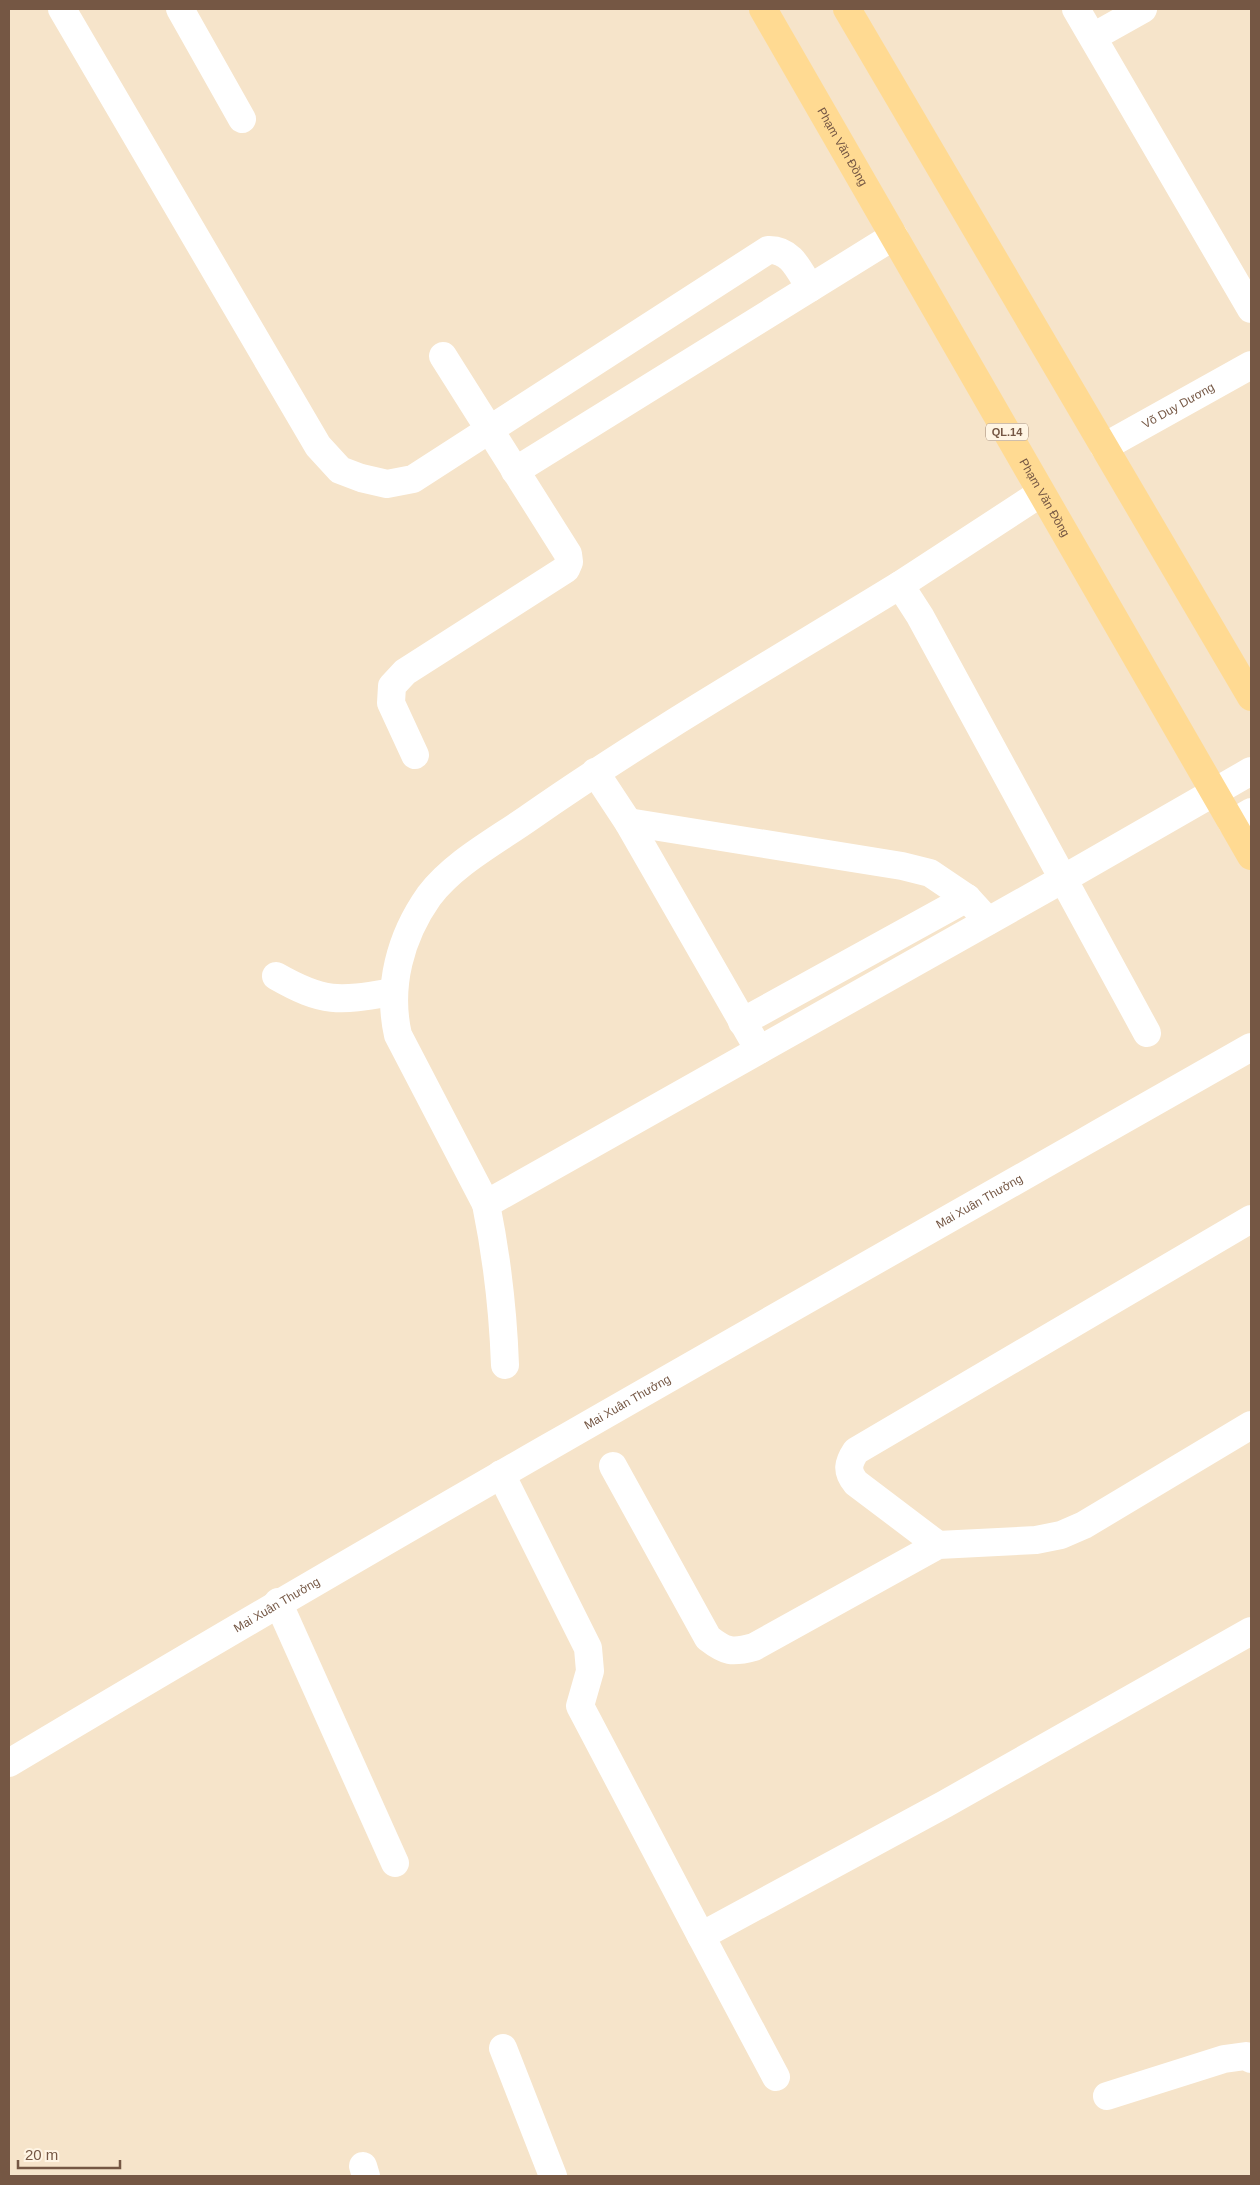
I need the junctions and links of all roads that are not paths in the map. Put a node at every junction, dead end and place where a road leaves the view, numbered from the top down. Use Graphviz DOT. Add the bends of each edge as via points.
graph roads {
  1 [pos="62,9"];
  2 [pos="180,9"];
  3 [pos="763,9"];
  4 [pos="847,9"];
  5 [pos="1076,9"];
  6 [pos="1143,9"];
  7 [pos="1093,37"];
  8 [pos="242,119"];
  9 [pos="894,236"];
  10 [pos="810,288"];
  11 [pos="1251,309"];
  12 [pos="443,356"];
  13 [pos="1251,365"];
  14 [pos="490,430"];
  15 [pos="1104,447"];
  16 [pos="515,471"];
  17 [pos="1041,493"];
  18 [pos="900,585"];
  19 [pos="1251,697"];
  20 [pos="415,755"];
  21 [pos="1251,771"];
  22 [pos="595,772"];
  23 [pos="1215,792"];
  24 [pos="1242,818"];
  25 [pos="628,822"];
  26 [pos="1251,856"];
  27 [pos="1063,879"];
  28 [pos="967,898"];
  29 [pos="988,921"];
  30 [pos="276,976"];
  31 [pos="393,992"];
  32 [pos="742,1022"];
  33 [pos="1147,1033"];
  34 [pos="1251,1047"];
  35 [pos="759,1050"];
  36 [pos="486,1204"];
  37 [pos="1251,1219"];
  38 [pos="505,1365"];
  39 [pos="1251,1425"];
  40 [pos="613,1466"];
  41 [pos="501,1474"];
  42 [pos="938,1545"];
  43 [pos="278,1602"];
  44 [pos="1251,1631"];
  45 [pos="9,1763"];
  46 [pos="395,1862"];
  47 [pos="701,1936"];
  48 [pos="503,2048"];
  49 [pos="1251,2059"];
  50 [pos="776,2077"];
  51 [pos="1106,2096"];
  52 [pos="552,2176"];
  1 -- 14 [label="street" via="318,446 340,470 387,484 413,479"];
  2 -- 8 [label="street"];
  3 -- 9 [label="main road, Phạm Văn Đồng / QL.14"];
  4 -- 15 [label="main road"];
  5 -- 7 [label="street"];
  6 -- 7 [label="street"];
  7 -- 11 [label="street"];
  9 -- 10 [label="street"];
  9 -- 17 [label="main road, Phạm Văn Đồng / QL.14"];
  10 -- 14 [label="street" via="788,254 779,249 768,250"];
  10 -- 16 [label="street"];
  12 -- 14 [label="street"];
  13 -- 15 [label="street, Võ Duy Dương"];
  14 -- 16 [label="street"];
  15 -- 19 [label="main road"];
  16 -- 20 [label="street" via="568,554 569,562 566,570 405,672 392,686 391,703"];
  17 -- 18 [label="street"];
  17 -- 23 [label="main road, Phạm Văn Đồng / QL.14"];
  18 -- 22 [label="street"];
  18 -- 27 [label="street"];
  21 -- 23 [label="street"];
  22 -- 25 [label="street"];
  22 -- 31 [label="street" via="451,872 430,895 414,920 397,968"];
  23 -- 24 [label="main road, Phạm Văn Đồng / QL.14"];
  23 -- 27 [label="street"];
  24 -- 26 [label="main road, Phạm Văn Đồng / QL.14"];
  25 -- 28 [label="street" via="902,866 930,873"];
  25 -- 32 [label="street"];
  27 -- 29 [label="street"];
  27 -- 33 [label="street"];
  28 -- 29 [label="street"];
  28 -- 32 [label="street"];
  29 -- 35 [label="street"];
  30 -- 31 [label="street" via="320,998 350,999"];
  31 -- 36 [label="street" via="398,1035"];
  32 -- 35 [label="street"];
  34 -- 41 [label="street, Mai Xuân Thưởng"];
  35 -- 36 [label="street"];
  36 -- 38 [label="street" via="503,1310"];
  37 -- 42 [label="street" via="856,1451 849,1461 849,1475"];
  39 -- 42 [label="street" via="1084,1525 1061,1534 1036,1540"];
  40 -- 42 [label="street" via="708,1638 734,1652 754,1648"];
  41 -- 43 [label="street, Mai Xuân Thưởng"];
  41 -- 47 [label="street" via="588,1648 590,1671 580,1706"];
  43 -- 45 [label="street, Mai Xuân Thưởng"];
  43 -- 46 [label="street"];
  44 -- 47 [label="street" via="945,1804"];
  47 -- 50 [label="street"];
  48 -- 52 [label="street"];
  49 -- 51 [label="street" via="1246,2056 1224,2058"];
}
